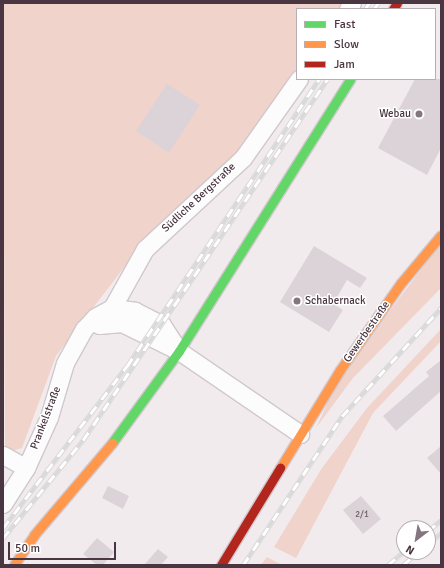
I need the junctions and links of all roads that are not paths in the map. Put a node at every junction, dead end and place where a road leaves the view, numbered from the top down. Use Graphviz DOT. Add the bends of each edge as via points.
graph roads {
  1 [pos="298,80"];
  2 [pos="349,80"];
  3 [pos="441,235"];
  4 [pos="111,316"];
  5 [pos="179,351"];
  6 [pos="300,434"];
  7 [pos="3,455"];
  8 [pos="26,468"];
  9 [pos="3,504"];
  10 [pos="14,564"];
  11 [pos="221,565"];
  1 -- 4 [label="street, Südliche Bergstraße" via="242,158 145,249"];
  2 -- 5 [label="main road"];
  3 -- 6 [label="main road, Gewerbestraße" via="396,289"];
  4 -- 5 [label="street, Prankelstraße"];
  4 -- 8 [label="street, Prankelstraße" via="84,329 65,363 49,417"];
  5 -- 6 [label="street"];
  5 -- 10 [label="main road" via="118,436 34,535"];
  6 -- 11 [label="main road, Gewerbestraße"];
  7 -- 8 [label="street"];
  8 -- 9 [label="street, Prankelstraße"];
}
